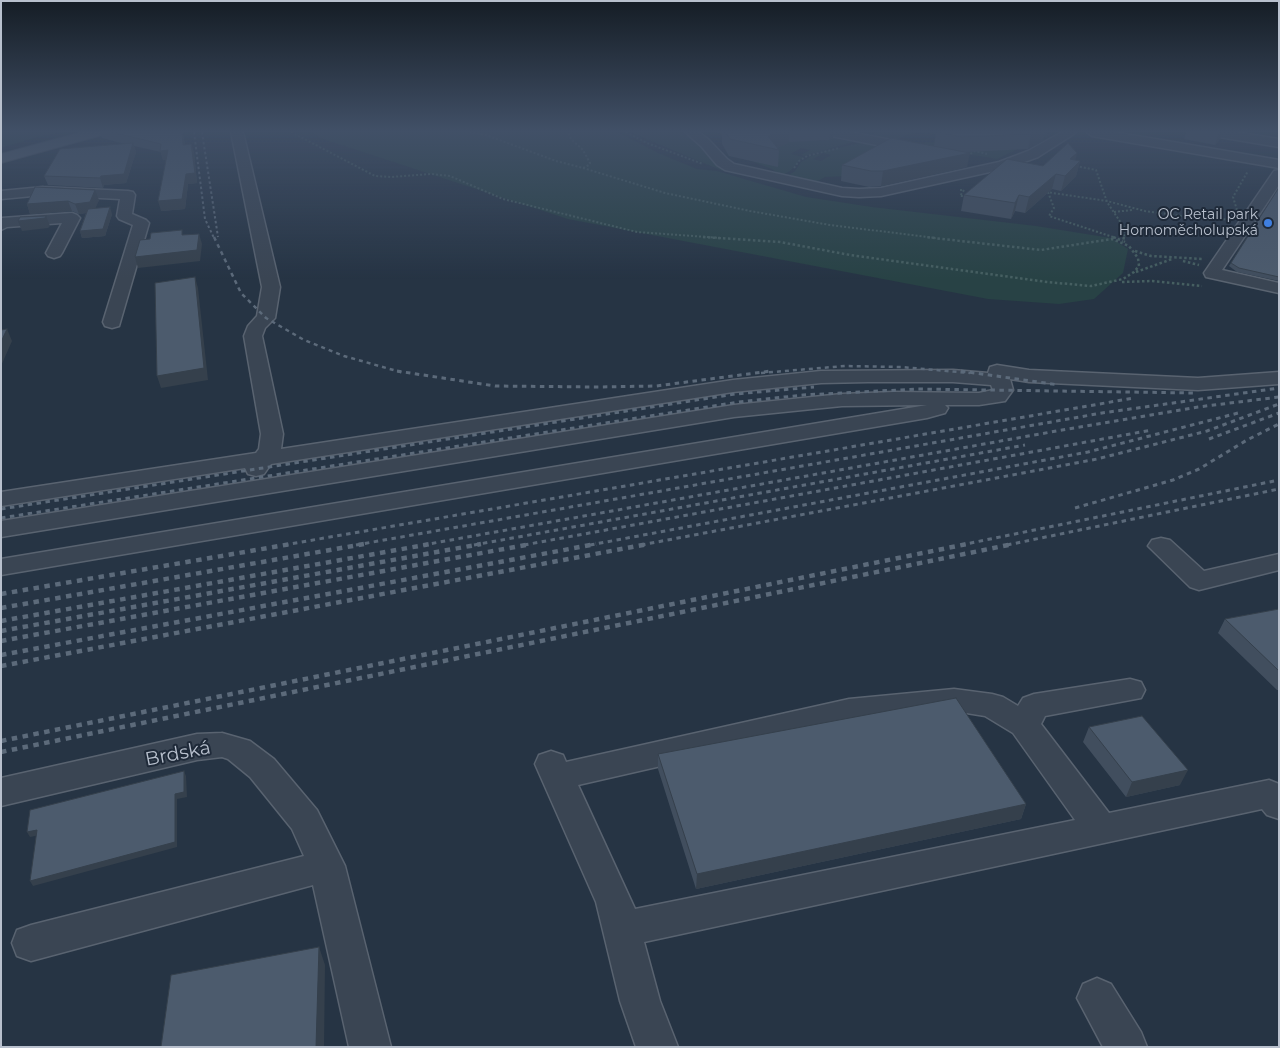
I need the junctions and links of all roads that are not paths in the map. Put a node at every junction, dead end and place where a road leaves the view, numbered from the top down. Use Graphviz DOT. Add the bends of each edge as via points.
graph roads {
  1 [pos="247,181"];
  2 [pos="791,181"];
  3 [pos="930,181"];
  4 [pos="1277,182"];
  5 [pos="1,195"];
  6 [pos="1,225"];
  7 [pos="54,253"];
  8 [pos="1279,288"];
  9 [pos="112,322"];
  10 [pos="1279,378"];
  11 [pos="999,380"];
  12 [pos="962,399"];
  13 [pos="262,459"];
  14 [pos="258,488"];
  15 [pos="1,499"];
  16 [pos="258,524"];
  17 [pos="1,529"];
  18 [pos="1161,546"];
  19 [pos="1279,562"];
  20 [pos="1,567"];
  21 [pos="1130,690"];
  22 [pos="1024,725"];
  23 [pos="1,792"];
  24 [pos="1279,805"];
  25 [pos="1101,829"];
  26 [pos="327,866"];
  27 [pos="622,928"];
  28 [pos="31,944"];
  29 [pos="1097,998"];
  30 [pos="370,1047"];
  31 [pos="658,1047"];
  32 [pos="1126,1047"];
  1 -- 13 [label="street" via="271,287 266,318 253,336 272,434 270,449"];
  2 -- 3 [label="street" via="842,192 875,193"];
  4 -- 8 [label="street" via="1240,219 1214,272 1232,290 1246,290 1252,282"];
  5 -- 9 [label="street" via="43,191 128,196 124,216 141,223"];
  6 -- 7 [label="street" via="72,218"];
  10 -- 11 [label="street" via="1198,384 1029,376 997,371"];
  11 -- 12 [label="street" via="1003,390 998,397"];
  11 -- 13 [label="street" via="953,376 820,377 733,386"];
  12 -- 14 [label="street" via="842,400 768,407"];
  12 -- 16 [label="street" via="917,414"];
  13 -- 14 [label="street" via="256,469"];
  13 -- 15 [label="street"];
  14 -- 16 [label="street"];
  14 -- 17 [label="street"];
  16 -- 20 [label="street"];
  18 -- 19 [label="street" via="1199,581"];
  21 -- 22 [label="street" via="1034,706"];
  22 -- 25 [label="street"];
  22 -- 27 [label="street" via="992,704 954,700 859,710 554,770 615,902"];
  23 -- 26 [label="street, Brdská" via="197,747 222,745 239,750 262,768 305,820"];
  24 -- 25 [label="street" via="1269,794"];
  25 -- 27 [label="street"];
  26 -- 28 [label="street"];
  26 -- 30 [label="street, Brdská"];
  27 -- 31 [label="street" via="640,1001"];
  29 -- 32 [label="street"];
}
